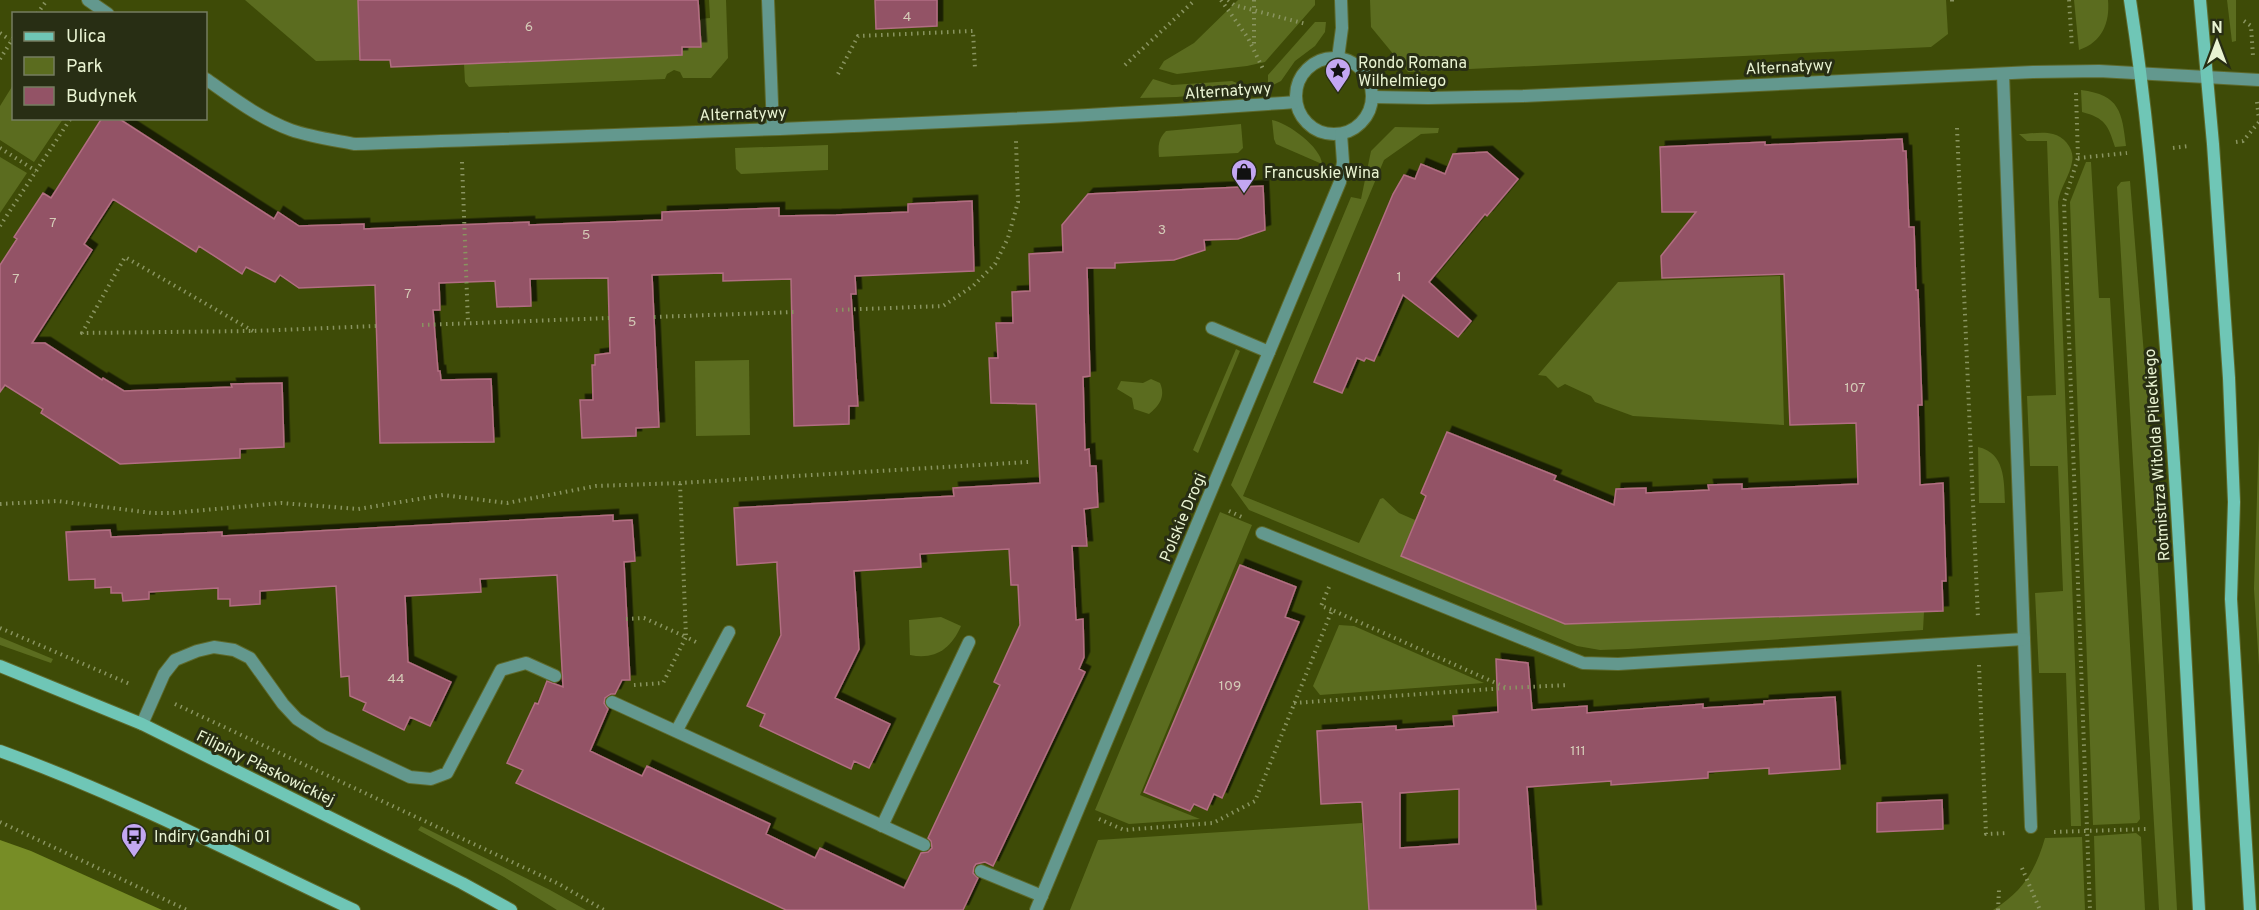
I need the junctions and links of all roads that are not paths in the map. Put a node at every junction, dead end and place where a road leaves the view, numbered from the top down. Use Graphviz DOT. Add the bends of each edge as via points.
graph roads {
  1 [pos="88,0"];
  2 [pos="768,0"];
  3 [pos="1341,0"];
  4 [pos="2130,0"];
  5 [pos="2199,0"];
  6 [pos="105,12"];
  7 [pos="1338,58"];
  8 [pos="2003,74"];
  9 [pos="2142,74"];
  10 [pos="2206,76"];
  11 [pos="207,80"];
  12 [pos="2259,80"];
  13 [pos="1373,97"];
  14 [pos="1296,102"];
  15 [pos="773,129"];
  16 [pos="1341,134"];
  17 [pos="1212,328"];
  18 [pos="1269,352"];
  19 [pos="1262,533"];
  20 [pos="729,632"];
  21 [pos="2024,639"];
  22 [pos="969,642"];
  23 [pos="0,666"];
  24 [pos="555,676"];
  25 [pos="612,702"];
  26 [pos="142,724"];
  27 [pos="677,730"];
  28 [pos="0,752"];
  29 [pos="882,826"];
  30 [pos="2037,830"];
  31 [pos="924,845"];
  32 [pos="981,871"];
  33 [pos="1042,896"];
  34 [pos="354,910"];
  35 [pos="511,910"];
  36 [pos="1036,910"];
  37 [pos="2199,910"];
  38 [pos="2250,910"];
  1 -- 6 [label="street"];
  2 -- 15 [label="street"];
  3 -- 7 [label="street"];
  4 -- 9 [label="main road, Rotmistrza Witolda Pileckiego"];
  5 -- 10 [label="main road"];
  7 -- 13 [label="street" via="1350,61 1367,75"];
  7 -- 14 [label="street" via="1327,58 1305,71"];
  8 -- 9 [label="street, Alternatywy"];
  8 -- 13 [label="street, Alternatywy" via="1523,96"];
  8 -- 21 [label="street"];
  9 -- 10 [label="street, Alternatywy"];
  9 -- 37 [label="main road, Rotmistrza Witolda Pileckiego" via="2174,442"];
  10 -- 12 [label="street, Alternatywy"];
  10 -- 38 [label="main road" via="2229,378 2234,502 2231,599"];
  11 -- 15 [label="street, Alternatywy" via="257,114 290,129 355,144"];
  13 -- 16 [label="street" via="1367,117"];
  14 -- 15 [label="street, Alternatywy" via="1142,113"];
  14 -- 16 [label="street" via="1310,126 1320,132"];
  16 -- 18 [label="street, Polskie Drogi" via="1340,182"];
  17 -- 18 [label="street"];
  18 -- 33 [label="street, Polskie Drogi"];
  19 -- 21 [label="street" via="1583,663"];
  20 -- 27 [label="street"];
  21 -- 30 [label="street"];
  22 -- 29 [label="street"];
  23 -- 26 [label="main road, Filipiny Płaskowickiej"];
  24 -- 26 [label="street" via="526,663 501,670 447,773 431,778 410,777 322,736 283,704 250,658 234,650 214,647 175,660"];
  25 -- 27 [label="street"];
  26 -- 35 [label="main road, Filipiny Płaskowickiej"];
  27 -- 29 [label="street"];
  28 -- 34 [label="main road" via="164,820"];
  29 -- 31 [label="street"];
  32 -- 33 [label="street"];
  33 -- 36 [label="street, Polskie Drogi"];
}
